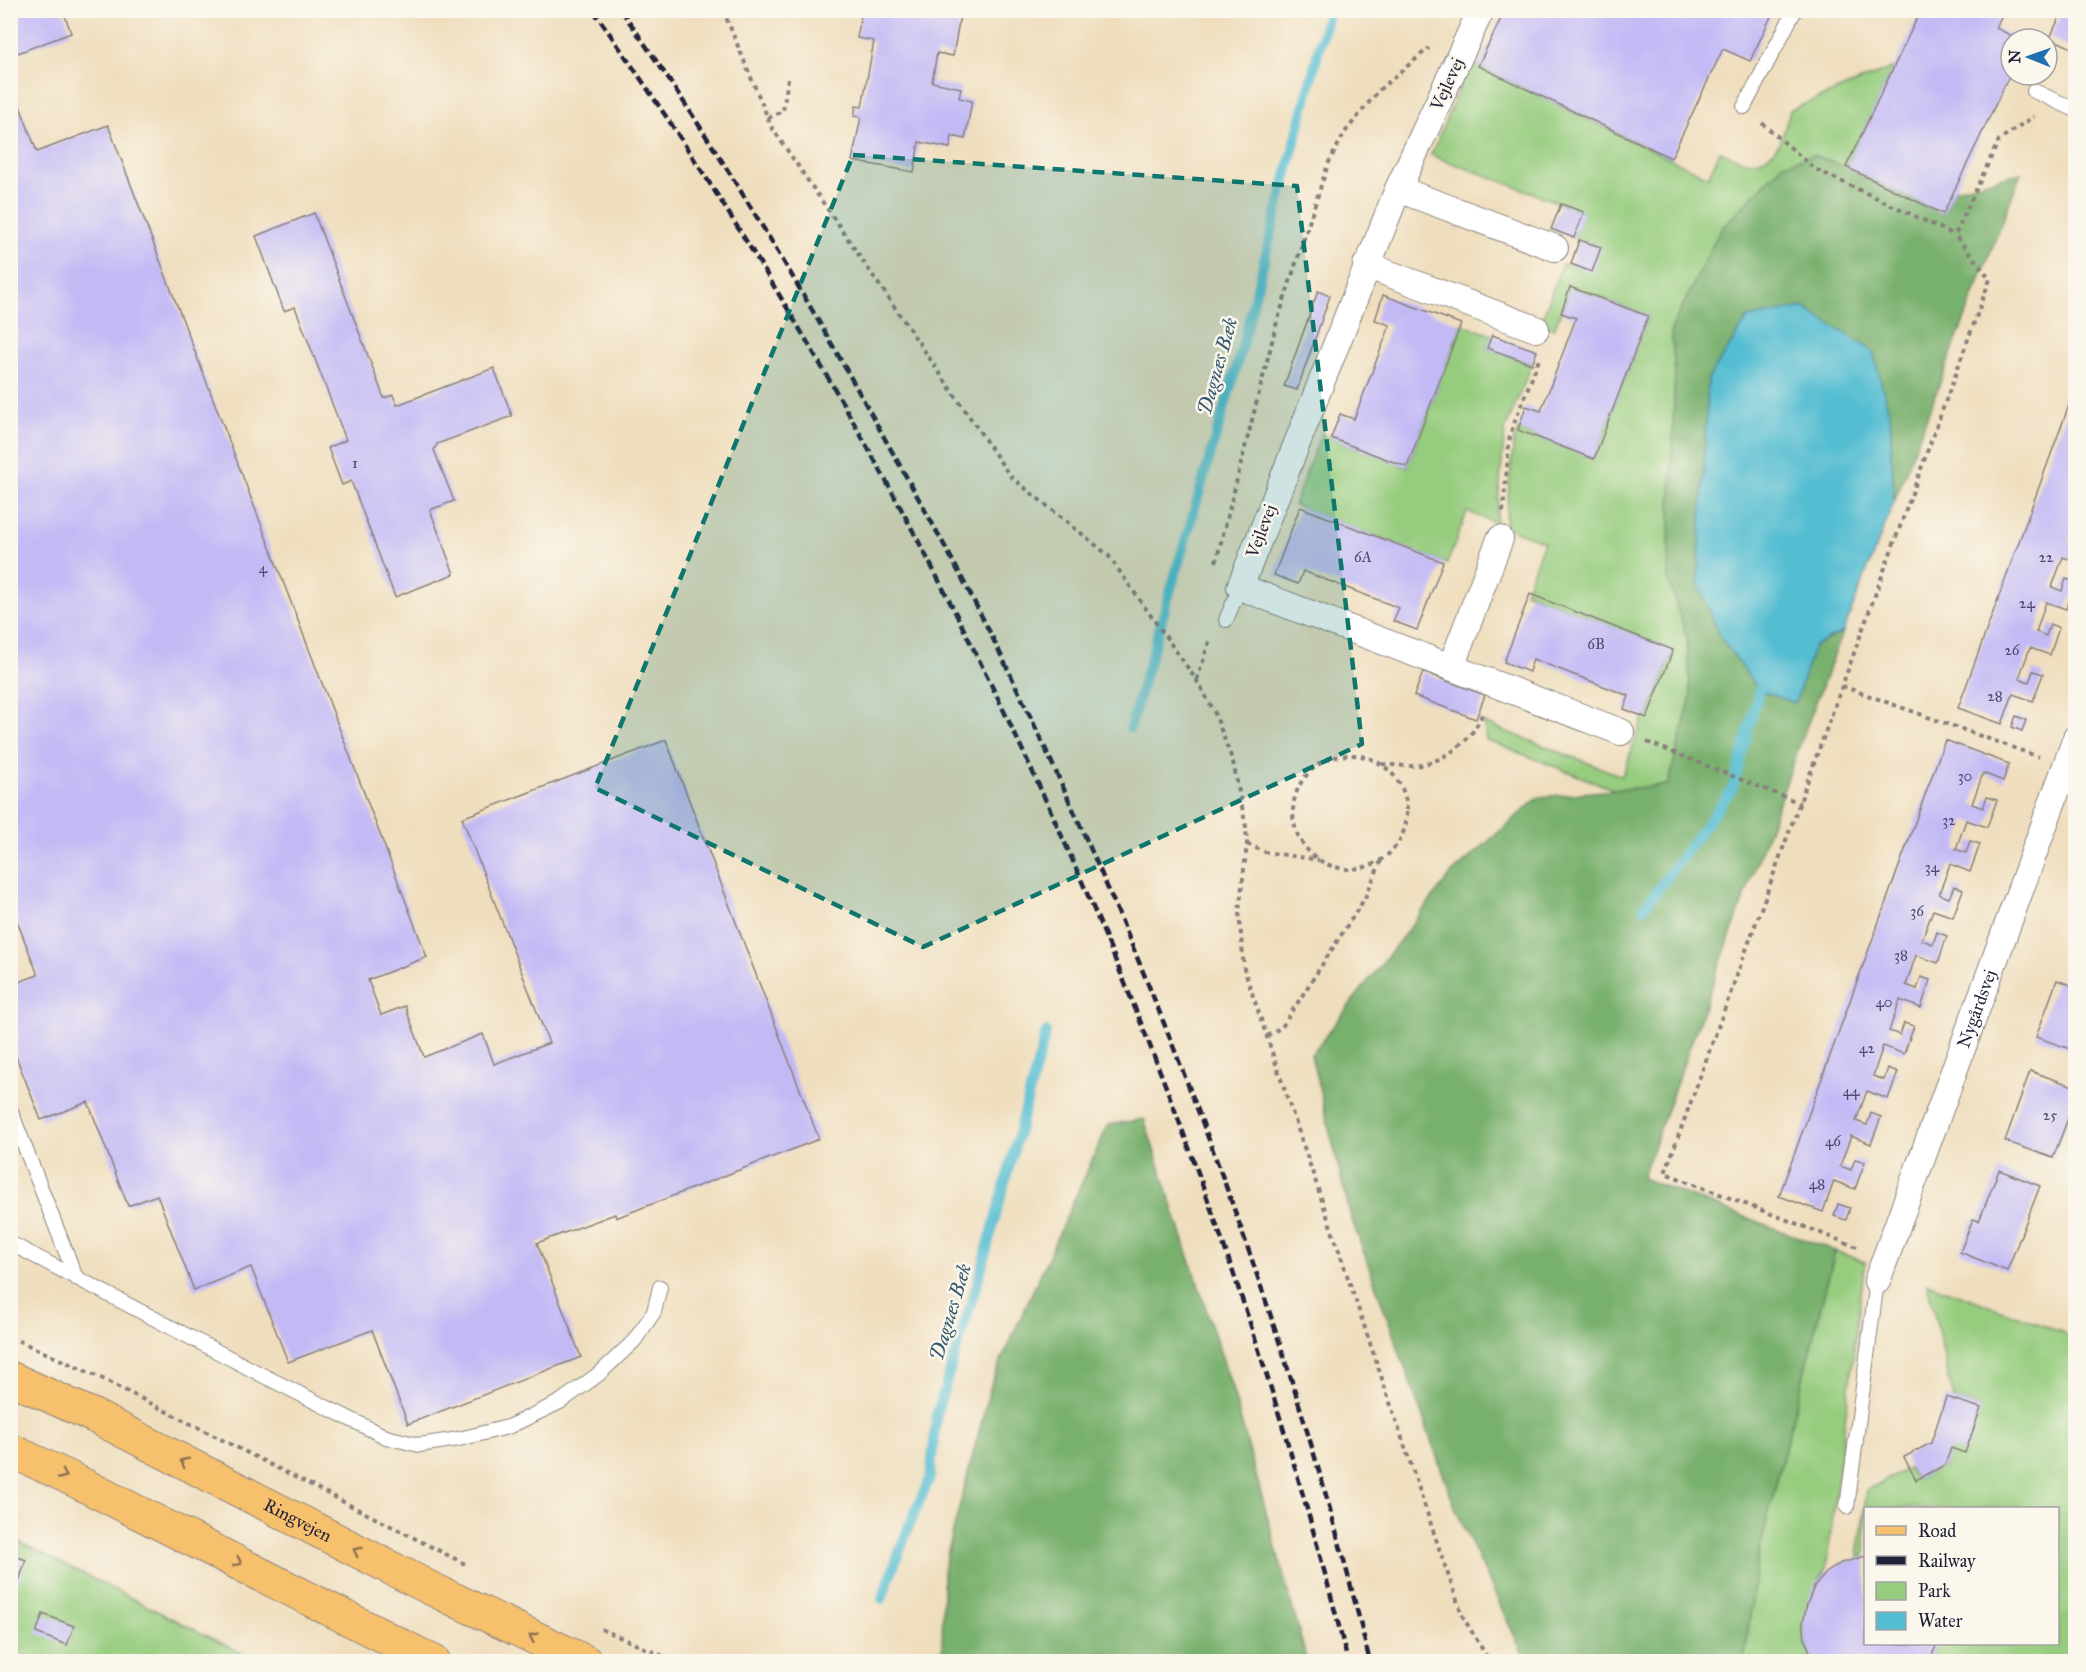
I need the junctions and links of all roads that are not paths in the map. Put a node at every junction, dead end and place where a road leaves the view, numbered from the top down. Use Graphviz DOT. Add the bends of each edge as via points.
graph roads {
  1 [pos="1795,10"];
  2 [pos="1477,21"];
  3 [pos="2034,91"];
  4 [pos="1744,107"];
  5 [pos="2076,110"];
  6 [pos="1398,189"];
  7 [pos="1556,248"];
  8 [pos="1366,265"];
  9 [pos="1536,329"];
  10 [pos="1500,539"];
  11 [pos="1240,586"];
  12 [pos="1226,620"];
  13 [pos="1451,667"];
  14 [pos="1622,732"];
  15 [pos="2076,738"];
  16 [pos="10,1109"];
  17 [pos="10,1244"];
  18 [pos="76,1278"];
  19 [pos="1876,1281"];
  20 [pos="660,1287"];
  21 [pos="10,1378"];
  22 [pos="10,1450"];
  23 [pos="1847,1507"];
  24 [pos="434,1662"];
  25 [pos="586,1662"];
  1 -- 4 [label="lane"];
  2 -- 6 [label="street, Vejlevej"];
  3 -- 5 [label="lane"];
  6 -- 7 [label="street"];
  6 -- 8 [label="street, Vejlevej"];
  8 -- 9 [label="street"];
  8 -- 11 [label="street, Vejlevej"];
  10 -- 13 [label="street"];
  11 -- 12 [label="lane"];
  11 -- 13 [label="street"];
  13 -- 14 [label="street"];
  15 -- 19 [label="street, Nygårdsvej"];
  16 -- 18 [label="lane"];
  17 -- 18 [label="lane"];
  18 -- 20 [label="lane" via="386,1437 419,1445 508,1427 560,1402 599,1374 634,1341 654,1312"];
  19 -- 23 [label="lane"];
  25 -- 21 [label="main road, Ringvejen, one-way" via="430,1588 94,1416"];
  22 -- 24 [label="main road, one-way"];
}
